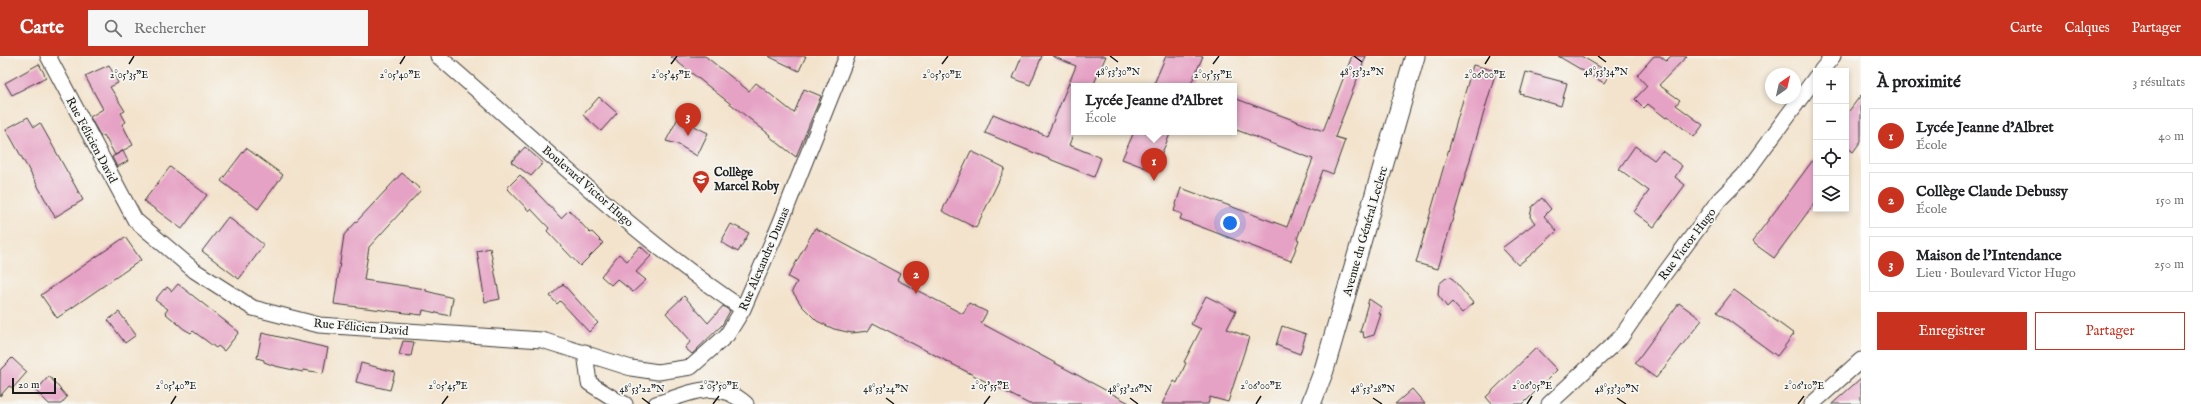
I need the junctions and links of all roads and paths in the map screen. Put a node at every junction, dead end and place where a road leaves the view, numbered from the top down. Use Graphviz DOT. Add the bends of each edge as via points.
graph roads {
  1 [pos="48,56"];
  2 [pos="438,56"];
  3 [pos="847,56"];
  4 [pos="1415,56"];
  5 [pos="1833,56"];
  6 [pos="1823,68"];
  7 [pos="1813,81"];
  8 [pos="743,310"];
  9 [pos="585,352"];
  10 [pos="1861,360"];
  11 [pos="625,404"];
  12 [pos="656,404"];
  13 [pos="746,404"];
  14 [pos="1311,404"];
  15 [pos="1549,404"];
  16 [pos="1812,404"];
  1 -- 9 [label="street, Rue Félicien David" via="135,220 195,271 253,308 319,325 542,340"];
  2 -- 8 [label="street, Boulevard Victor Hugo" via="613,208"];
  3 -- 8 [label="street, Rue Alexandre Dumas"];
  4 -- 14 [label="main road, Avenue du Général Leclerc" via="1324,370"];
  5 -- 6 [label="street"];
  7 -- 15 [label="street, Rue Victor Hugo" via="1744,176 1719,200 1621,336"];
  8 -- 9 [label="street, Rue Alexandre Dumas" via="727,335 691,367 658,372 631,368"];
  9 -- 11 [label="street" via="589,383"];
  10 -- 16 [label="street"];
  12 -- 13 [label="street" via="694,390 715,389 738,396"];
}
